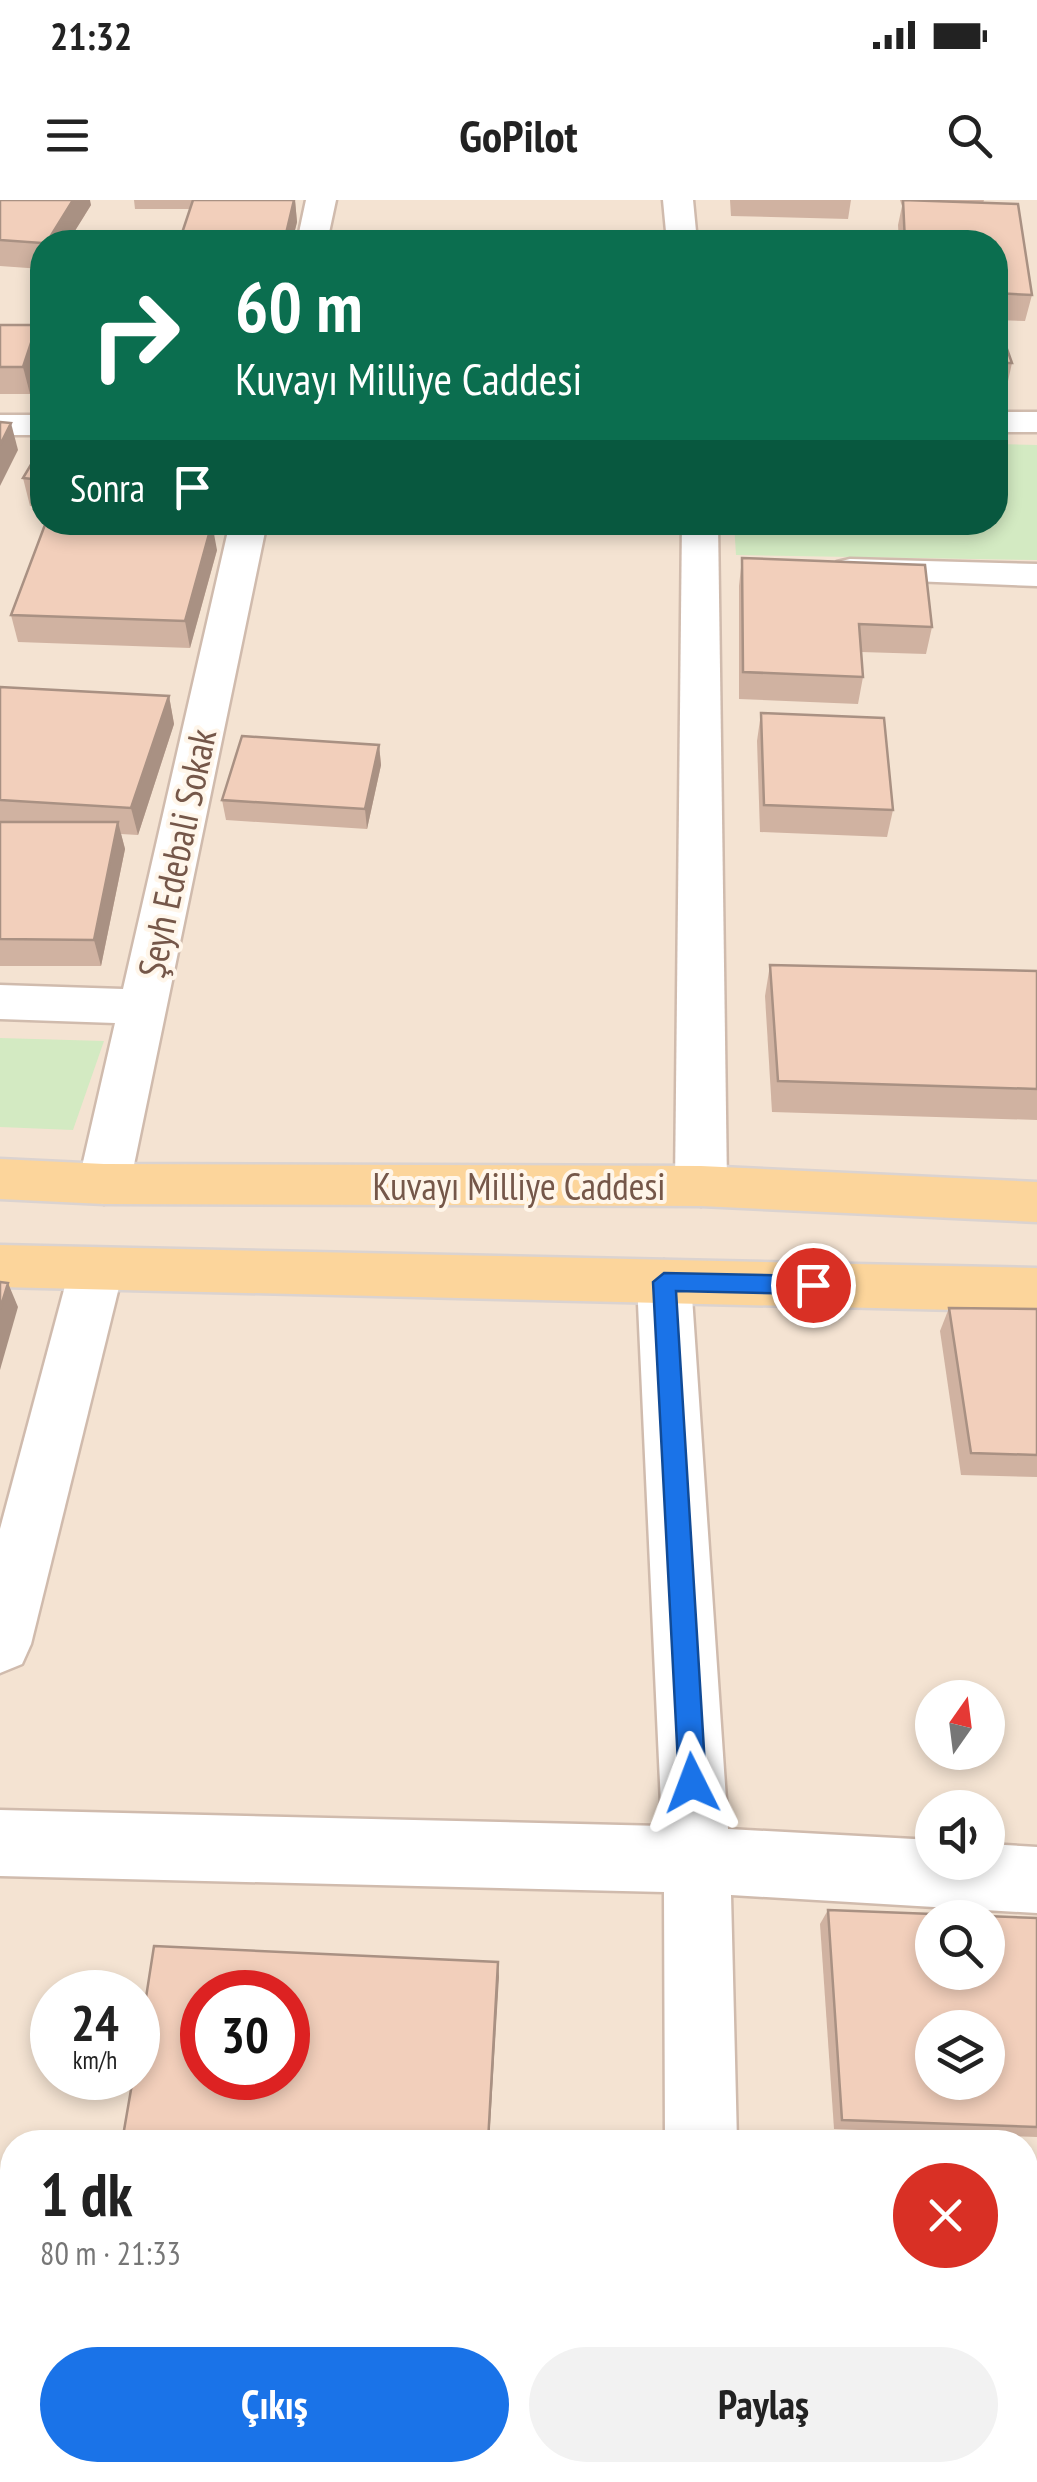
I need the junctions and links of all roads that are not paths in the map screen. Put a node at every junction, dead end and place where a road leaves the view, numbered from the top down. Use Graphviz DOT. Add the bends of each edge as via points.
graph roads {
  1 [pos="321,200"];
  2 [pos="678,200"];
  3 [pos="315,230"];
  4 [pos="681,230"];
  5 [pos="1008,422"];
  6 [pos="1037,422"];
  7 [pos="0,425"];
  8 [pos="30,425"];
  9 [pos="245,535"];
  10 [pos="706,535"];
  11 [pos="820,570"];
  12 [pos="1037,575"];
  13 [pos="0,1002"];
  14 [pos="142,1007"];
  15 [pos="0,1179"];
  16 [pos="104,1184"];
  17 [pos="700,1186"];
  18 [pos="1037,1202"];
  19 [pos="0,1266"];
  20 [pos="96,1271"];
  21 [pos="664,1282"];
  22 [pos="1037,1290"];
  23 [pos="0,1644"];
  24 [pos="0,1843"];
  25 [pos="697,1860"];
  26 [pos="1037,1880"];
  27 [pos="700,2130"];
  1 -- 3 [label="street"];
  2 -- 4 [label="street"];
  5 -- 6 [label="street"];
  7 -- 8 [label="street"];
  9 -- 14 [label="street, Şeyh Edebali Sokak"];
  10 -- 17 [label="street" via="721,567"];
  11 -- 12 [label="street"];
  13 -- 14 [label="street"];
  14 -- 16 [label="street, Şeyh Edebali Sokak"];
  15 -- 16 [label="main road, Kuvayı Milliye Caddesi"];
  16 -- 17 [label="main road, Kuvayı Milliye Caddesi"];
  17 -- 18 [label="main road, Kuvayı Milliye Caddesi"];
  19 -- 20 [label="main road"];
  20 -- 21 [label="main road"];
  20 -- 23 [label="street"];
  21 -- 22 [label="main road"];
  21 -- 25 [label="street"];
  24 -- 25 [label="street"];
  25 -- 26 [label="street"];
  25 -- 27 [label="street"];
}
